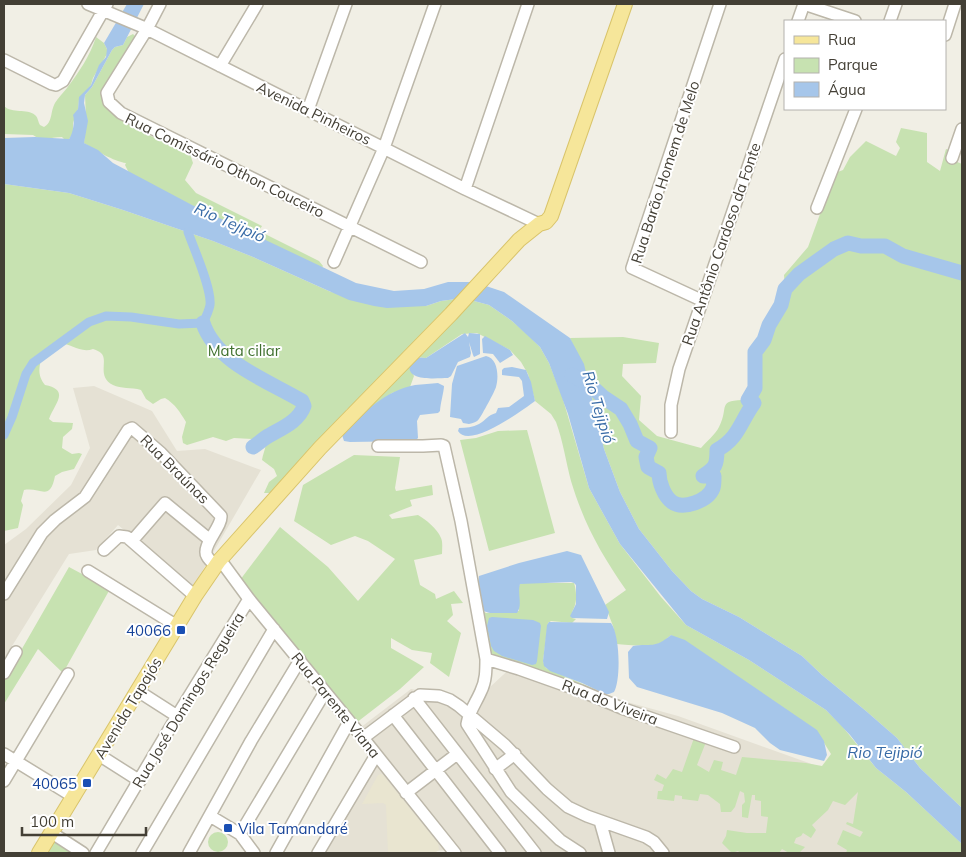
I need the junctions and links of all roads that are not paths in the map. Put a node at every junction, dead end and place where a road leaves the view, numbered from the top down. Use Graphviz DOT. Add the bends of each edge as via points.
graph roads {
  1 [pos="88,4"];
  2 [pos="160,4"];
  3 [pos="256,4"];
  4 [pos="346,4"];
  5 [pos="435,4"];
  6 [pos="528,4"];
  7 [pos="625,4"];
  8 [pos="720,4"];
  9 [pos="804,4"];
  10 [pos="896,4"];
  11 [pos="955,4"];
  12 [pos="105,7"];
  13 [pos="798,20"];
  14 [pos="852,20"];
  15 [pos="890,20"];
  16 [pos="145,28"];
  17 [pos="946,33"];
  18 [pos="4,60"];
  19 [pos="784,62"];
  20 [pos="220,66"];
  21 [pos="308,110"];
  22 [pos="856,110"];
  23 [pos="962,129"];
  24 [pos="384,148"];
  25 [pos="952,158"];
  26 [pos="465,189"];
  27 [pos="817,208"];
  28 [pos="539,224"];
  29 [pos="350,227"];
  30 [pos="334,262"];
  31 [pos="421,262"];
  32 [pos="702,300"];
  33 [pos="671,432"];
  34 [pos="378,446"];
  35 [pos="210,540"];
  36 [pos="132,541"];
  37 [pos="104,550"];
  38 [pos="217,563"];
  39 [pos="88,571"];
  40 [pos="4,594"];
  41 [pos="196,596"];
  42 [pos="249,599"];
  43 [pos="177,626"];
  44 [pos="274,629"];
  45 [pos="16,652"];
  46 [pos="300,660"];
  47 [pos="486,660"];
  48 [pos="4,673"];
  49 [pos="68,674"];
  50 [pos="138,691"];
  51 [pos="325,692"];
  52 [pos="414,698"];
  53 [pos="469,714"];
  54 [pos="393,715"];
  55 [pos="177,716"];
  56 [pos="349,722"];
  57 [pos="363,738"];
  58 [pos="734,747"];
  59 [pos="4,754"];
  60 [pos="457,754"];
  61 [pos="514,754"];
  62 [pos="99,755"];
  63 [pos="376,755"];
  64 [pos="16,762"];
  65 [pos="495,769"];
  66 [pos="435,771"];
  67 [pos="4,781"];
  68 [pos="140,781"];
  69 [pos="406,793"];
  70 [pos="74,797"];
  71 [pos="210,816"];
  72 [pos="600,821"];
  73 [pos="52,833"];
  74 [pos="240,834"];
  75 [pos="39,853"];
  76 [pos="83,853"];
  77 [pos="96,853"];
  78 [pos="142,853"];
  79 [pos="190,853"];
  80 [pos="254,853"];
  81 [pos="276,853"];
  82 [pos="318,853"];
  83 [pos="455,853"];
  84 [pos="500,853"];
  85 [pos="535,853"];
  86 [pos="580,853"];
  87 [pos="609,853"];
  88 [pos="663,853"];
  1 -- 12 [label="street, Avenida Pinheiros"];
  2 -- 16 [label="street, Rua Comissário Othon Couceiro"];
  3 -- 20 [label="street"];
  4 -- 21 [label="street"];
  5 -- 24 [label="street"];
  6 -- 26 [label="street"];
  7 -- 28 [label="main road, Avenida Tapajós" via="551,216"];
  8 -- 32 [label="street, Rua Barão Homem de Melo" via="632,268"];
  9 -- 13 [label="street"];
  9 -- 14 [label="street"];
  10 -- 15 [label="street"];
  11 -- 17 [label="street"];
  12 -- 16 [label="street, Avenida Pinheiros"];
  12 -- 18 [label="street" via="63,82 52,84"];
  16 -- 20 [label="street, Avenida Pinheiros"];
  16 -- 29 [label="street, Rua Comissário Othon Couceiro" via="107,93 109,102 121,113"];
  19 -- 32 [label="street, Rua Antônio Cardoso da Fonte"];
  20 -- 21 [label="street, Avenida Pinheiros"];
  21 -- 24 [label="street, Avenida Pinheiros"];
  22 -- 27 [label="street"];
  23 -- 25 [label="street"];
  24 -- 26 [label="street, Avenida Pinheiros"];
  24 -- 29 [label="street"];
  26 -- 28 [label="street, Avenida Pinheiros"];
  28 -- 38 [label="main road, Avenida Tapajós" via="519,240 320,448"];
  29 -- 30 [label="street"];
  29 -- 31 [label="street, Rua Comissário Othon Couceiro"];
  32 -- 33 [label="street, Rua Antônio Cardoso da Fonte" via="674,388"];
  34 -- 47 [label="street" via="443,445 461,521"];
  35 -- 36 [label="street" via="163,503"];
  35 -- 38 [label="street" via="206,555"];
  35 -- 40 [label="street, Rua Braúnas" via="222,521 221,516 161,452 132,428 85,497 42,533"];
  36 -- 37 [label="street" via="119,536"];
  36 -- 41 [label="street"];
  38 -- 41 [label="main road, Avenida Tapajós"];
  38 -- 42 [label="street, Rua Parente Viana" via="224,565"];
  39 -- 43 [label="street"];
  41 -- 43 [label="main road, Avenida Tapajós"];
  42 -- 44 [label="street, Rua Parente Viana"];
  42 -- 55 [label="street, Rua José Domingos Regueira"];
  43 -- 50 [label="main road, Avenida Tapajós"];
  44 -- 46 [label="street, Rua Parente Viana"];
  44 -- 78 [label="street"];
  45 -- 48 [label="street"];
  46 -- 51 [label="street, Rua Parente Viana"];
  46 -- 71 [label="street"];
  47 -- 53 [label="street" via="484,685"];
  47 -- 58 [label="street, Rua do Viveira" via="528,672"];
  49 -- 64 [label="street"];
  50 -- 55 [label="street"];
  50 -- 62 [label="main road, Avenida Tapajós"];
  51 -- 56 [label="street, Rua Parente Viana"];
  51 -- 74 [label="street"];
  52 -- 53 [label="street" via="420,695 439,696"];
  52 -- 54 [label="street"];
  52 -- 60 [label="street"];
  53 -- 61 [label="street"];
  53 -- 65 [label="street" via="467,724"];
  54 -- 57 [label="street"];
  54 -- 66 [label="street"];
  55 -- 68 [label="street, Rua José Domingos Regueira"];
  56 -- 57 [label="street, Rua Parente Viana"];
  56 -- 81 [label="street"];
  57 -- 63 [label="street, Rua Parente Viana"];
  59 -- 64 [label="street"];
  60 -- 66 [label="street"];
  60 -- 85 [label="street"];
  61 -- 65 [label="street"];
  61 -- 72 [label="street" via="559,800"];
  62 -- 68 [label="street"];
  62 -- 70 [label="main road, Avenida Tapajós"];
  63 -- 69 [label="street, Rua Parente Viana"];
  63 -- 82 [label="street"];
  64 -- 67 [label="street"];
  64 -- 70 [label="street"];
  65 -- 86 [label="street" via="511,792 560,840"];
  66 -- 69 [label="street"];
  66 -- 84 [label="street"];
  68 -- 77 [label="street, Rua José Domingos Regueira"];
  69 -- 83 [label="street, Rua Parente Viana"];
  70 -- 73 [label="main road, Avenida Tapajós"];
  71 -- 74 [label="street"];
  71 -- 79 [label="street"];
  72 -- 87 [label="street"];
  72 -- 88 [label="street" via="646,837"];
  73 -- 75 [label="main road, Avenida Tapajós"];
  73 -- 76 [label="street"];
  74 -- 80 [label="street"];
}
